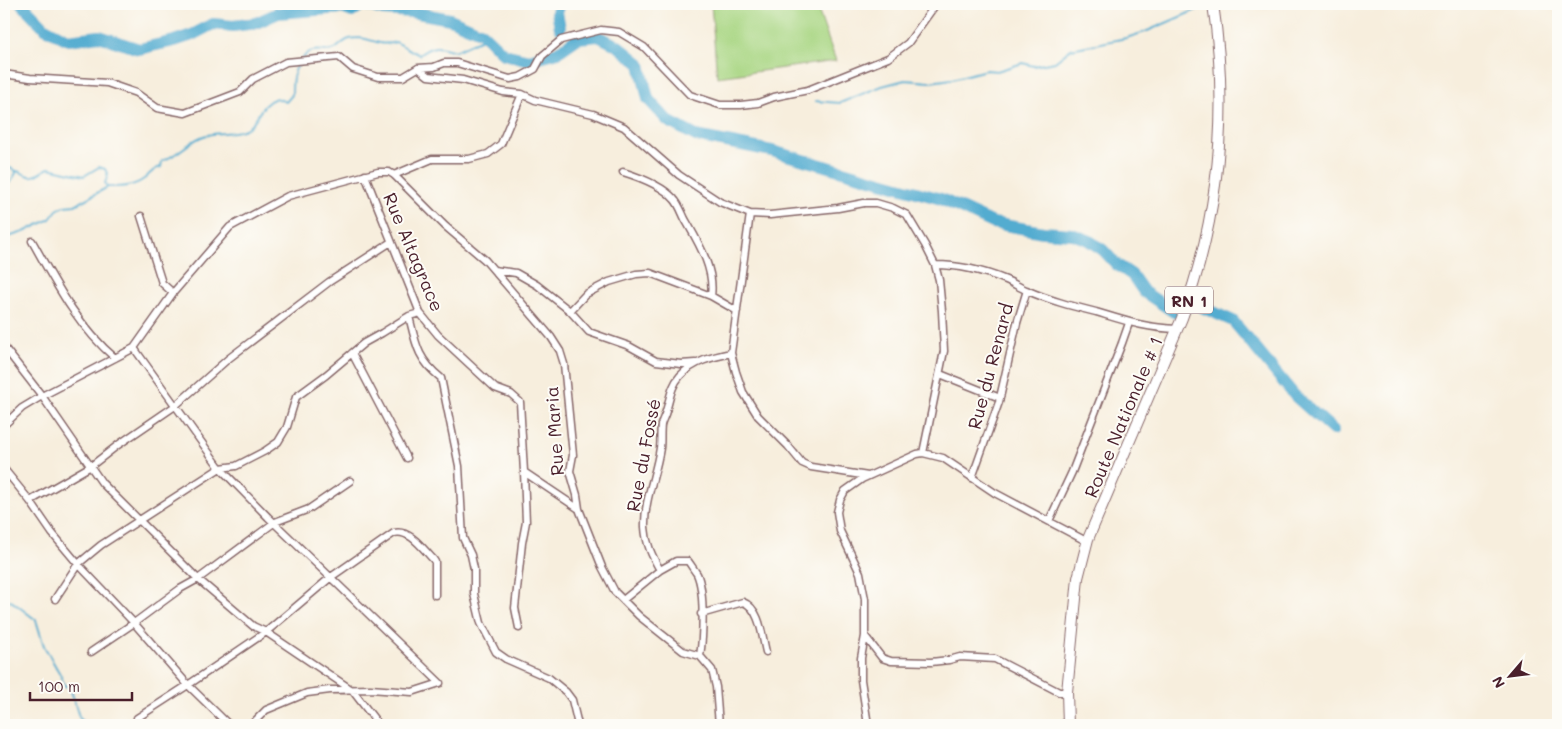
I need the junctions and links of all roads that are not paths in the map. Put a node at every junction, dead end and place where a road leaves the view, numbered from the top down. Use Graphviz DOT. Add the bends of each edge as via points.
graph roads {
  1 [pos="936,4"];
  2 [pos="1212,4"];
  3 [pos="418,68"];
  4 [pos="4,74"];
  5 [pos="522,94"];
  6 [pos="623,172"];
  7 [pos="365,175"];
  8 [pos="394,175"];
  9 [pos="750,214"];
  10 [pos="141,216"];
  11 [pos="32,241"];
  12 [pos="391,242"];
  13 [pos="935,266"];
  14 [pos="494,270"];
  15 [pos="1027,290"];
  16 [pos="173,292"];
  17 [pos="711,296"];
  18 [pos="570,311"];
  19 [pos="737,311"];
  20 [pos="420,313"];
  21 [pos="410,316"];
  22 [pos="1129,323"];
  23 [pos="1178,329"];
  24 [pos="4,347"];
  25 [pos="134,348"];
  26 [pos="352,353"];
  27 [pos="731,353"];
  28 [pos="115,358"];
  29 [pos="697,363"];
  30 [pos="940,374"];
  31 [pos="42,396"];
  32 [pos="1000,398"];
  33 [pos="175,406"];
  34 [pos="4,424"];
  35 [pos="923,454"];
  36 [pos="407,458"];
  37 [pos="91,466"];
  38 [pos="220,468"];
  39 [pos="4,469"];
  40 [pos="524,472"];
  41 [pos="868,476"];
  42 [pos="972,478"];
  43 [pos="350,481"];
  44 [pos="30,501"];
  45 [pos="579,509"];
  46 [pos="139,521"];
  47 [pos="1049,521"];
  48 [pos="275,522"];
  49 [pos="1088,542"];
  50 [pos="78,564"];
  51 [pos="660,570"];
  52 [pos="331,577"];
  53 [pos="198,579"];
  54 [pos="435,594"];
  55 [pos="55,599"];
  56 [pos="623,600"];
  57 [pos="701,614"];
  58 [pos="134,623"];
  59 [pos="519,628"];
  60 [pos="266,632"];
  61 [pos="865,636"];
  62 [pos="91,652"];
  63 [pos="766,652"];
  64 [pos="700,656"];
  65 [pos="188,685"];
  66 [pos="352,690"];
  67 [pos="1067,692"];
  68 [pos="137,718"];
  69 [pos="229,725"];
  70 [pos="251,725"];
  71 [pos="379,725"];
  72 [pos="578,725"];
  73 [pos="719,725"];
  74 [pos="868,725"];
  75 [pos="1068,725"];
  1 -- 3 [label="street" via="908,43 888,58 808,90 758,103 720,105 690,95 644,47 619,32 600,30 562,40 542,56 535,68 520,77 510,79 456,63"];
  2 -- 23 [label="main road, Route Nationale # 1 / RN 1" via="1219,56 1217,176 1206,241 1195,284"];
  3 -- 4 [label="street" via="403,77 378,77 353,69 339,57 286,62 253,79 240,92 185,113 157,108 136,93 107,83"];
  3 -- 5 [label="street" via="428,76 463,80"];
  5 -- 8 [label="street" via="501,144 488,154 469,159 432,160"];
  5 -- 9 [label="street" via="593,114 624,127 678,175 720,202"];
  6 -- 17 [label="street" via="653,184 674,199 703,252 711,276"];
  7 -- 8 [label="street" via="389,172"];
  7 -- 12 [label="street, Rue Altagrace"];
  7 -- 16 [label="street" via="288,196 230,227"];
  8 -- 14 [label="street, Rue Maria"];
  9 -- 13 [label="street" via="876,203 907,215"];
  9 -- 19 [label="street"];
  10 -- 16 [label="street" via="162,283"];
  11 -- 28 [label="street" via="72,308 99,344"];
  12 -- 20 [label="street, Rue Altagrace"];
  12 -- 33 [label="street" via="329,282 228,359"];
  13 -- 15 [label="street" via="952,265 1006,280"];
  13 -- 30 [label="street" via="939,280 944,351"];
  14 -- 18 [label="street" via="516,273"];
  14 -- 45 [label="street, Rue Maria" via="551,337 563,358 573,454 570,471"];
  15 -- 22 [label="street"];
  15 -- 32 [label="street, Rue du Renard"];
  16 -- 25 [label="street"];
  17 -- 18 [label="street" via="650,273 636,274 609,282 586,294"];
  17 -- 19 [label="street"];
  18 -- 29 [label="street" via="589,332 627,345 656,361"];
  19 -- 27 [label="street"];
  20 -- 21 [label="street"];
  20 -- 40 [label="street, Rue Altagrace" via="438,335 495,388 511,394 520,402"];
  21 -- 26 [label="street"];
  21 -- 72 [label="street" via="422,359 441,378 459,466 463,538 474,569 474,594 481,623 496,652 549,678 566,692 572,700"];
  22 -- 23 [label="street"];
  22 -- 47 [label="street" via="1089,430"];
  23 -- 49 [label="main road, Route Nationale # 1 / RN 1"];
  24 -- 31 [label="street"];
  25 -- 28 [label="street"];
  25 -- 33 [label="street"];
  26 -- 36 [label="street"];
  26 -- 38 [label="street" via="296,397 287,427 278,442 236,466"];
  27 -- 29 [label="street, Rue du Fossé"];
  27 -- 41 [label="street" via="743,392 758,416 802,463"];
  28 -- 31 [label="street"];
  29 -- 51 [label="street, Rue du Fossé" via="678,377 661,424 660,449 650,487 645,528 648,548"];
  30 -- 32 [label="street"];
  30 -- 35 [label="street"];
  31 -- 34 [label="street"];
  31 -- 37 [label="street"];
  32 -- 42 [label="street, Rue du Renard"];
  33 -- 37 [label="street"];
  33 -- 38 [label="street"];
  35 -- 41 [label="street" via="916,454"];
  35 -- 42 [label="street" via="943,458"];
  37 -- 44 [label="street"];
  37 -- 46 [label="street" via="102,483"];
  38 -- 46 [label="street"];
  38 -- 48 [label="street"];
  39 -- 44 [label="street"];
  40 -- 45 [label="street"];
  40 -- 59 [label="street" via="526,522 515,608"];
  41 -- 61 [label="street" via="845,491 837,512 840,531 860,573"];
  42 -- 47 [label="street"];
  43 -- 48 [label="street" via="309,509"];
  44 -- 50 [label="street"];
  45 -- 56 [label="street, Rue Maria" via="602,567"];
  46 -- 50 [label="street"];
  46 -- 53 [label="street"];
  47 -- 49 [label="street"];
  48 -- 52 [label="street"];
  48 -- 53 [label="street"];
  49 -- 67 [label="main road, Route Nationale # 1 / RN 1" via="1078,578"];
  50 -- 55 [label="street"];
  50 -- 58 [label="street"];
  51 -- 56 [label="street"];
  51 -- 57 [label="street" via="676,560 688,561 701,589"];
  52 -- 54 [label="street" via="400,532 409,535 433,558"];
  52 -- 60 [label="street"];
  52 -- 66 [label="street" via="440,683 412,692"];
  53 -- 58 [label="street"];
  53 -- 60 [label="street" via="253,626"];
  56 -- 64 [label="street, Rue Maria" via="670,641 684,651"];
  57 -- 63 [label="street" via="743,602 747,604 759,624"];
  57 -- 64 [label="street"];
  58 -- 62 [label="street"];
  58 -- 65 [label="street"];
  60 -- 65 [label="street"];
  60 -- 66 [label="street"];
  61 -- 67 [label="street" via="882,658 891,661 931,662 960,657 995,660 1059,692"];
  61 -- 74 [label="street" via="861,680"];
  64 -- 73 [label="street" via="712,670"];
  65 -- 68 [label="street"];
  65 -- 69 [label="street"];
  66 -- 70 [label="street" via="307,693 266,710"];
  66 -- 71 [label="street"];
  67 -- 75 [label="main road, Route Nationale # 1 / RN 1"];
}
